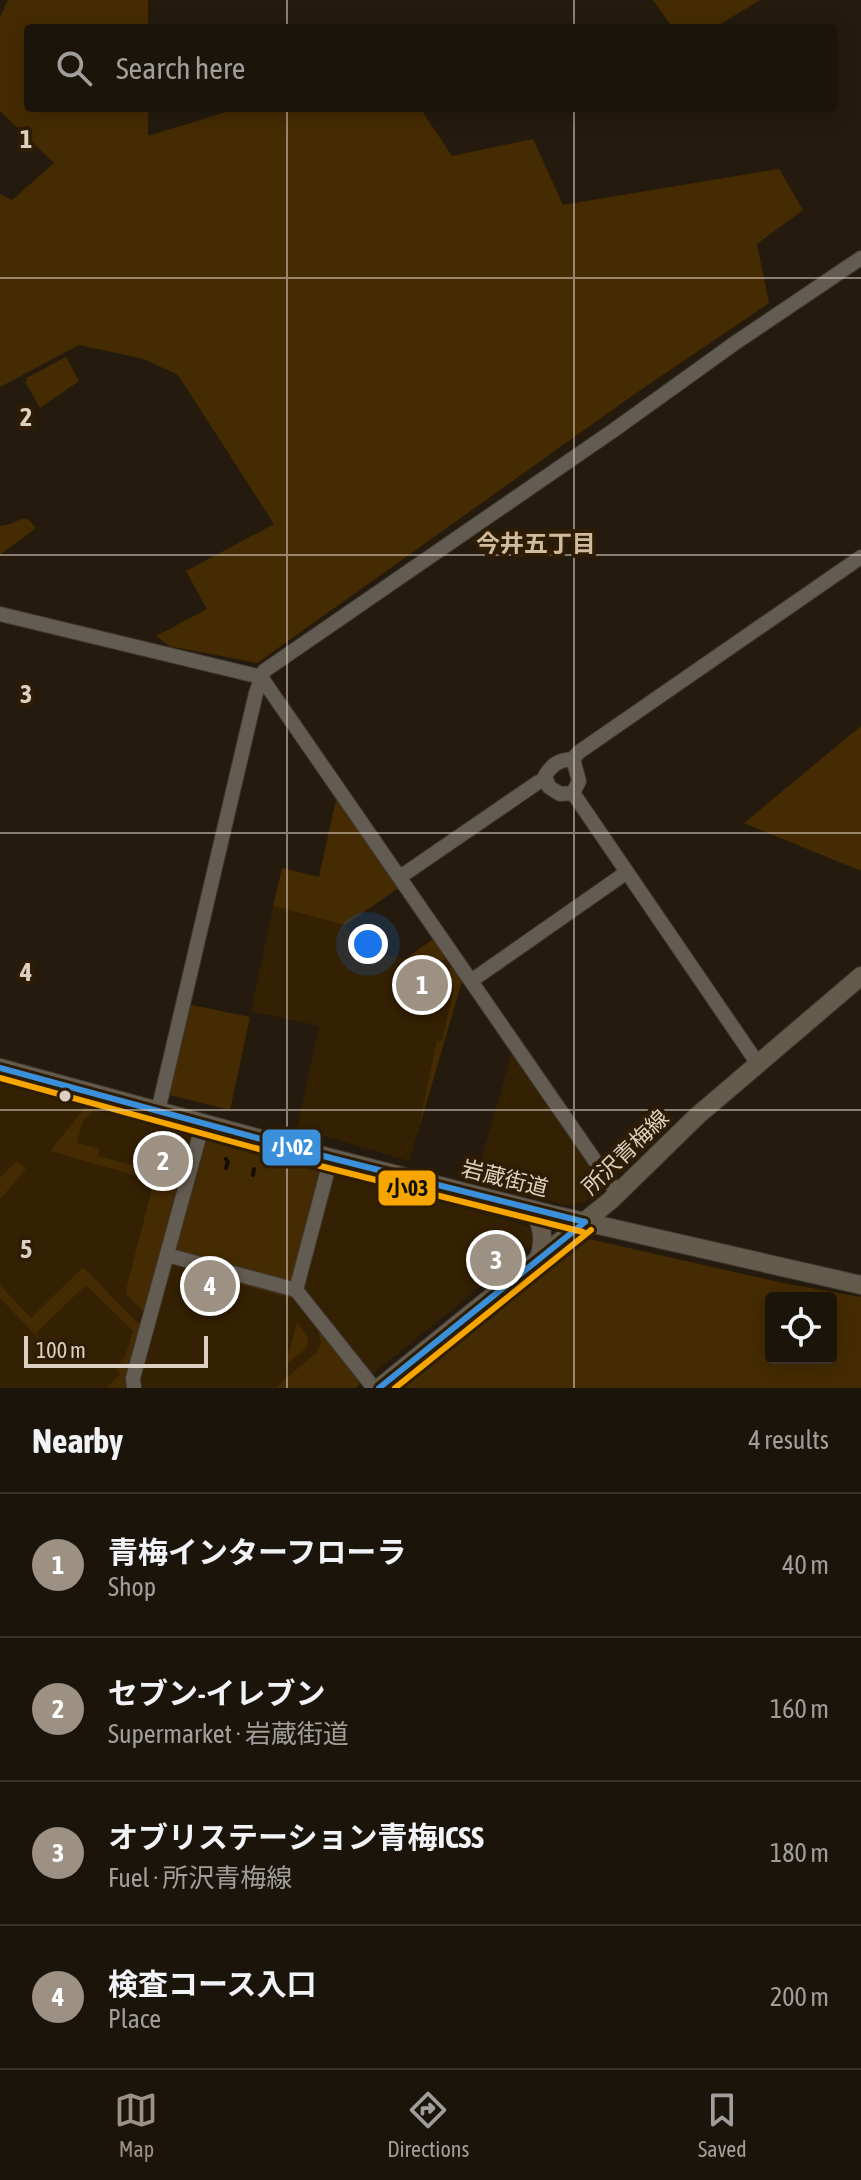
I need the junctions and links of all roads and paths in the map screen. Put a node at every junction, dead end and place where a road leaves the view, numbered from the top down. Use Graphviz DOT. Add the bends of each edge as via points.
graph roads {
  1 [pos="861,258"];
  2 [pos="861,557"];
  3 [pos="0,614"];
  4 [pos="261,677"];
  5 [pos="573,759"];
  6 [pos="546,779"];
  7 [pos="573,793"];
  8 [pos="627,872"];
  9 [pos="400,877"];
  10 [pos="861,976"];
  11 [pos="471,981"];
  12 [pos="758,1064"];
  13 [pos="0,1068"];
  14 [pos="158,1111"];
  15 [pos="203,1123"];
  16 [pos="331,1158"];
  17 [pos="618,1194"];
  18 [pos="531,1209"];
  19 [pos="585,1222"];
  20 [pos="167,1255"];
  21 [pos="538,1260"];
  22 [pos="861,1285"];
  23 [pos="296,1290"];
  24 [pos="134,1388"];
  25 [pos="377,1388"];
  1 -- 4 [label="street"];
  2 -- 5 [label="street"];
  3 -- 4 [label="street"];
  4 -- 9 [label="street"];
  4 -- 14 [label="street"];
  5 -- 6 [label="street" via="552,765"];
  5 -- 7 [label="street" via="579,781"];
  6 -- 7 [label="street" via="560,794"];
  6 -- 9 [label="street"];
  7 -- 8 [label="street"];
  8 -- 11 [label="street"];
  8 -- 12 [label="street"];
  9 -- 11 [label="street"];
  10 -- 12 [label="main road, 所沢青梅線"];
  11 -- 17 [label="street"];
  12 -- 17 [label="main road, 所沢青梅線"];
  13 -- 14 [label="main road, 岩蔵街道"];
  14 -- 15 [label="main road, 岩蔵街道"];
  15 -- 16 [label="main road, 岩蔵街道"];
  15 -- 20 [label="street"];
  16 -- 18 [label="main road, 岩蔵街道"];
  16 -- 23 [label="street"];
  17 -- 19 [label="main road, 所沢青梅線"];
  18 -- 19 [label="main road, 岩蔵街道"];
  18 -- 21 [label="main road" via="543,1236"];
  19 -- 21 [label="main road, 所沢青梅線"];
  19 -- 22 [label="main road, 岩蔵街道"];
  20 -- 23 [label="street"];
  20 -- 24 [label="street"];
  21 -- 25 [label="main road, 所沢青梅線"];
  23 -- 25 [label="street"];
}
